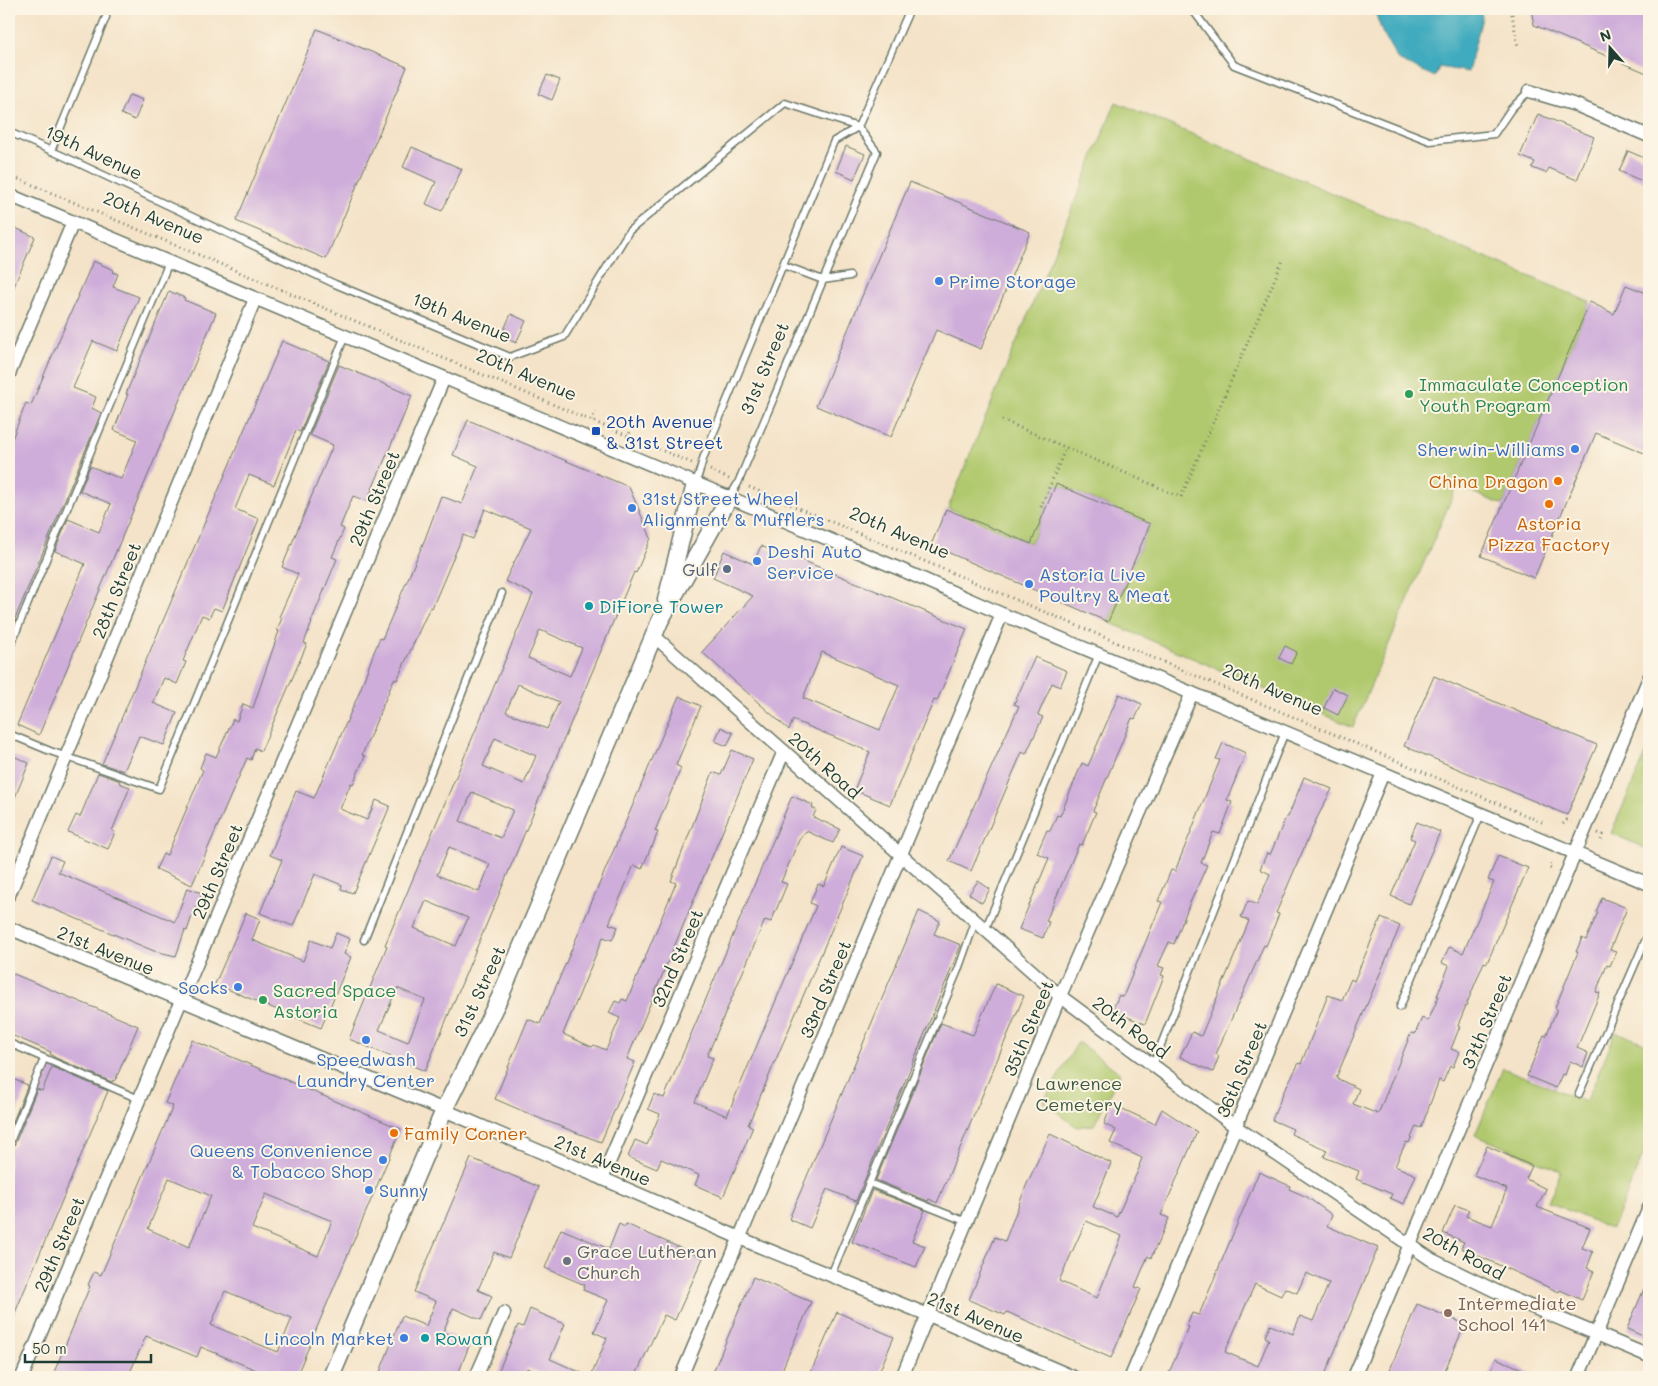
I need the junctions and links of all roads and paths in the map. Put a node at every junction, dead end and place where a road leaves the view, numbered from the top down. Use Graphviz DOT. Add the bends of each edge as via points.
graph roads {
  1 [pos="910,9"];
  2 [pos="1192,9"];
  3 [pos="1511,9"];
  4 [pos="106,17"];
  5 [pos="1518,47"];
  6 [pos="1529,91"];
  7 [pos="858,127"];
  8 [pos="9,132"];
  9 [pos="1649,136"];
  10 [pos="51,151"];
  11 [pos="9,174"];
  12 [pos="9,194"];
  13 [pos="73,222"];
  14 [pos="1283,260"];
  15 [pos="169,262"];
  16 [pos="783,265"];
  17 [pos="850,276"];
  18 [pos="823,280"];
  19 [pos="256,299"];
  20 [pos="345,336"];
  21 [pos="9,374"];
  22 [pos="444,378"];
  23 [pos="596,410"];
  24 [pos="1002,420"];
  25 [pos="590,423"];
  26 [pos="632,426"];
  27 [pos="627,439"];
  28 [pos="1066,448"];
  29 [pos="700,466"];
  30 [pos="738,482"];
  31 [pos="696,484"];
  32 [pos="729,498"];
  33 [pos="1041,506"];
  34 [pos="502,593"];
  35 [pos="1002,614"];
  36 [pos="657,628"];
  37 [pos="9,648"];
  38 [pos="1099,654"];
  39 [pos="1649,678"];
  40 [pos="1192,693"];
  41 [pos="1285,732"];
  42 [pos="9,734"];
  43 [pos="784,751"];
  44 [pos="67,756"];
  45 [pos="1383,773"];
  46 [pos="1481,814"];
  47 [pos="1571,822"];
  48 [pos="1564,824"];
  49 [pos="1547,825"];
  50 [pos="1597,833"];
  51 [pos="1601,840"];
  52 [pos="1575,853"];
  53 [pos="901,856"];
  54 [pos="1550,864"];
  55 [pos="1554,870"];
  56 [pos="1649,884"];
  57 [pos="9,895"];
  58 [pos="980,926"];
  59 [pos="9,928"];
  60 [pos="1649,932"];
  61 [pos="364,940"];
  62 [pos="1060,996"];
  63 [pos="181,1000"];
  64 [pos="1400,1007"];
  65 [pos="9,1043"];
  66 [pos="44,1059"];
  67 [pos="1153,1065"];
  68 [pos="1579,1094"];
  69 [pos="140,1099"];
  70 [pos="444,1110"];
  71 [pos="1236,1126"];
  72 [pos="9,1144"];
  73 [pos="602,1179"];
  74 [pos="869,1183"];
  75 [pos="1649,1208"];
  76 [pos="967,1222"];
  77 [pos="740,1237"];
  78 [pos="1410,1243"];
  79 [pos="831,1275"];
  80 [pos="504,1313"];
  81 [pos="928,1316"];
  82 [pos="1597,1334"];
  83 [pos="1649,1356"];
  84 [pos="22,1377"];
  85 [pos="331,1377"];
  86 [pos="476,1377"];
  87 [pos="681,1377"];
  88 [pos="902,1377"];
  89 [pos="1073,1377"];
  90 [pos="1131,1377"];
  91 [pos="1354,1377"];
  92 [pos="1578,1377"];
  1 -- 7 [label="lane"];
  2 -- 6 [label="lane" via="1234,65 1430,141 1494,134 1511,109"];
  3 -- 5 [label="path"];
  4 -- 10 [label="lane"];
  6 -- 9 [label="street" via="1576,105"];
  7 -- 10 [label="lane, 19th Avenue" via="785,103 629,231 564,336 510,357 335,284"];
  7 -- 16 [label="lane, 31st Street" via="834,141"];
  7 -- 18 [label="lane, 31st Street" via="877,152"];
  8 -- 10 [label="lane, 19th Avenue"];
  11 -- 25 [label="path, 20th Avenue"];
  12 -- 13 [label="street, 20th Avenue"];
  13 -- 15 [label="street, 20th Avenue"];
  13 -- 21 [label="street"];
  14 -- 28 [label="path" via="1181,497"];
  15 -- 19 [label="street, 20th Avenue"];
  15 -- 37 [label="lane"];
  16 -- 18 [label="lane"];
  16 -- 29 [label="lane, 31st Street"];
  17 -- 18 [label="lane"];
  18 -- 30 [label="lane, 31st Street"];
  19 -- 20 [label="street, 20th Avenue"];
  19 -- 44 [label="street, 28th Street"];
  20 -- 22 [label="street, 20th Avenue"];
  20 -- 44 [label="lane" via="159,789"];
  22 -- 31 [label="street, 20th Avenue"];
  22 -- 63 [label="street, 29th Street"];
  23 -- 25 [label="path"];
  24 -- 28 [label="path"];
  25 -- 27 [label="path, 20th Avenue"];
  26 -- 27 [label="path"];
  27 -- 29 [label="path, 20th Avenue"];
  28 -- 33 [label="path"];
  29 -- 30 [label="path, 20th Avenue"];
  29 -- 31 [label="lane, 31st Street"];
  30 -- 32 [label="lane, 31st Street"];
  30 -- 49 [label="path, 20th Avenue"];
  31 -- 32 [label="street, 20th Avenue"];
  31 -- 36 [label="street, 31st Street"];
  32 -- 35 [label="street, 20th Avenue"];
  32 -- 36 [label="street, 31st Street"];
  34 -- 61 [label="lane"];
  35 -- 38 [label="street, 20th Avenue"];
  35 -- 53 [label="street, 33rd Street"];
  36 -- 43 [label="street, 20th Road"];
  36 -- 70 [label="street, 31st Street" via="500,997"];
  38 -- 40 [label="street, 20th Avenue"];
  38 -- 58 [label="lane"];
  39 -- 52 [label="street, 37th Street"];
  40 -- 41 [label="street, 20th Avenue"];
  40 -- 62 [label="street, 35th Street"];
  41 -- 45 [label="street, 20th Avenue"];
  41 -- 67 [label="lane"];
  42 -- 44 [label="lane"];
  43 -- 53 [label="street, 20th Road"];
  43 -- 73 [label="street, 32nd Street"];
  44 -- 57 [label="street, 28th Street"];
  45 -- 46 [label="street, 20th Avenue"];
  45 -- 71 [label="street, 36th Street"];
  46 -- 52 [label="street, 20th Avenue"];
  46 -- 64 [label="lane"];
  47 -- 48 [label="path" via="1567,820"];
  50 -- 51 [label="path" via="1603,835"];
  52 -- 56 [label="street, 20th Avenue"];
  52 -- 78 [label="street, 37th Street"];
  53 -- 58 [label="street, 20th Road"];
  53 -- 77 [label="street, 33rd Street"];
  54 -- 55 [label="path" via="1549,868"];
  58 -- 62 [label="street, 20th Road"];
  58 -- 74 [label="lane" via="958,970"];
  59 -- 63 [label="street, 21st Avenue"];
  60 -- 68 [label="lane"];
  62 -- 67 [label="street, 20th Road"];
  62 -- 76 [label="street, 35th Street"];
  63 -- 69 [label="street, 29th Street"];
  63 -- 70 [label="street, 21st Avenue"];
  65 -- 66 [label="lane"];
  66 -- 69 [label="lane"];
  66 -- 72 [label="lane"];
  67 -- 71 [label="street, 20th Road"];
  69 -- 84 [label="street, 29th Street"];
  70 -- 73 [label="street, 21st Avenue"];
  70 -- 85 [label="street, 31st Street"];
  71 -- 78 [label="street, 20th Road"];
  71 -- 90 [label="street, 36th Street"];
  73 -- 77 [label="street, 21st Avenue"];
  74 -- 76 [label="lane"];
  74 -- 79 [label="lane"];
  75 -- 82 [label="street"];
  76 -- 81 [label="street, 35th Street"];
  77 -- 79 [label="street, 21st Avenue"];
  77 -- 87 [label="street, 33rd Street"];
  78 -- 82 [label="street, 20th Road" via="1432,1260 1508,1297"];
  78 -- 91 [label="street, 37th Street"];
  79 -- 81 [label="street, 21st Avenue"];
  80 -- 86 [label="street"];
  81 -- 88 [label="street, 35th Street"];
  81 -- 89 [label="street, 21st Avenue"];
  82 -- 83 [label="street, 20th Road"];
  82 -- 92 [label="street"];
}
